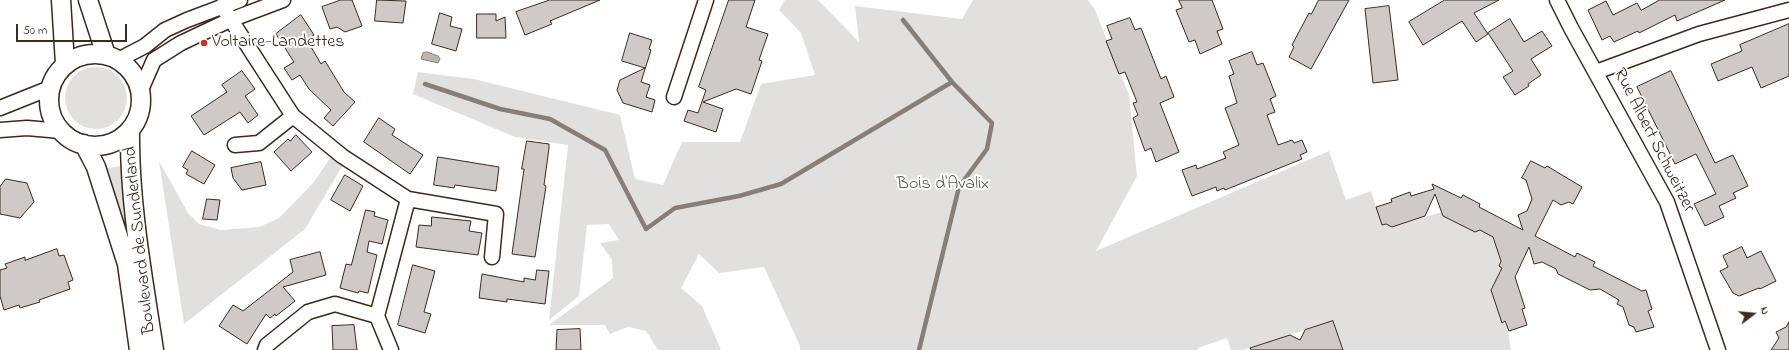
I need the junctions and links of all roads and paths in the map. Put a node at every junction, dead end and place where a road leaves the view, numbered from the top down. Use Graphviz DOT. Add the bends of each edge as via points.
graph roads {
  1 [pos="61,0"];
  2 [pos="88,0"];
  3 [pos="240,0"];
  4 [pos="284,0"];
  5 [pos="706,0"];
  6 [pos="1557,0"];
  7 [pos="268,3"];
  8 [pos="222,6"];
  9 [pos="1789,10"];
  10 [pos="230,20"];
  11 [pos="112,57"];
  12 [pos="65,64"];
  13 [pos="1596,72"];
  14 [pos="50,88"];
  15 [pos="140,92"];
  16 [pos="674,97"];
  17 [pos="0,108"];
  18 [pos="293,116"];
  19 [pos="0,130"];
  20 [pos="130,130"];
  21 [pos="61,131"];
  22 [pos="84,144"];
  23 [pos="235,145"];
  24 [pos="408,199"];
  25 [pos="492,257"];
  26 [pos="377,316"];
  27 [pos="139,350"];
  28 [pos="154,350"];
  29 [pos="265,350"];
  30 [pos="391,350"];
  31 [pos="1718,350"];
  1 -- 12 [label="main road"];
  2 -- 11 [label="main road"];
  3 -- 8 [label="street"];
  4 -- 7 [label="street"];
  5 -- 16 [label="street"];
  6 -- 13 [label="street, Rue Albert Schweitzer"];
  7 -- 10 [label="street"];
  8 -- 10 [label="street"];
  8 -- 11 [label="street" via="165,30 146,46"];
  9 -- 13 [label="street" via="1699,34"];
  10 -- 15 [label="street" via="181,43 154,60"];
  10 -- 18 [label="street"];
  11 -- 12 [label="main road" via="84,55"];
  11 -- 15 [label="main road" via="133,74"];
  12 -- 14 [label="main road"];
  13 -- 31 [label="street, Rue Albert Schweitzer" via="1667,202"];
  14 -- 17 [label="street"];
  14 -- 21 [label="main road" via="49,104 53,118"];
  15 -- 20 [label="main road" via="139,112"];
  18 -- 23 [label="street" via="259,143"];
  18 -- 24 [label="street" via="342,156"];
  19 -- 21 [label="street" via="26,128"];
  20 -- 22 [label="main road" via="109,144"];
  20 -- 28 [label="main road, Boulevard de Sunderland" via="130,159"];
  21 -- 22 [label="main road"];
  22 -- 27 [label="main road, Boulevard de Sunderland" via="96,167 127,264"];
  24 -- 25 [label="street" via="496,214"];
  24 -- 26 [label="street"];
  26 -- 29 [label="street" via="335,304 308,312 267,345"];
  26 -- 30 [label="street"];
}
